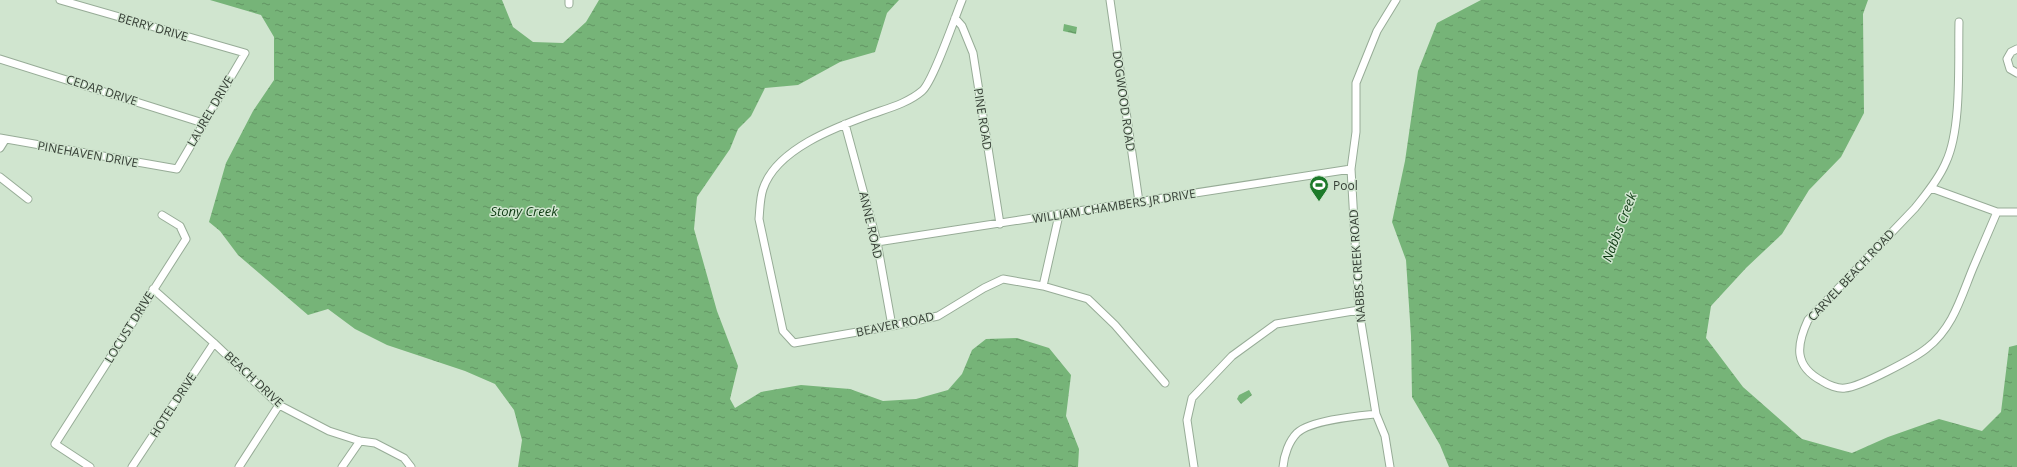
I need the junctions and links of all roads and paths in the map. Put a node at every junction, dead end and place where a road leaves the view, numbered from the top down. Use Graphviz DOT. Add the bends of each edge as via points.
graph roads {
  1 [pos="60,0"];
  2 [pos="962,0"];
  3 [pos="1110,0"];
  4 [pos="1396,0"];
  5 [pos="954,18"];
  6 [pos="1959,22"];
  7 [pos="2017,49"];
  8 [pos="245,53"];
  9 [pos="0,59"];
  10 [pos="2017,73"];
  11 [pos="203,123"];
  12 [pos="845,124"];
  13 [pos="3,139"];
  14 [pos="0,148"];
  15 [pos="176,169"];
  16 [pos="1351,169"];
  17 [pos="0,177"];
  18 [pos="1931,188"];
  19 [pos="28,199"];
  20 [pos="1138,202"];
  21 [pos="1997,212"];
  22 [pos="2017,212"];
  23 [pos="162,215"];
  24 [pos="1059,215"];
  25 [pos="1000,224"];
  26 [pos="876,242"];
  27 [pos="1043,286"];
  28 [pos="153,289"];
  29 [pos="1359,310"];
  30 [pos="892,326"];
  31 [pos="214,343"];
  32 [pos="1165,383"];
  33 [pos="279,405"];
  34 [pos="1376,414"];
  35 [pos="360,441"];
  36 [pos="90,467"];
  37 [pos="132,467"];
  38 [pos="239,467"];
  39 [pos="342,467"];
  40 [pos="411,467"];
  41 [pos="1194,467"];
  42 [pos="1284,467"];
  43 [pos="1390,467"];
  1 -- 8 [label="street, BERRY DRIVE"];
  2 -- 5 [label="street"];
  3 -- 20 [label="street, DOGWOOD ROAD"];
  4 -- 16 [label="street, NABBS CREEK ROAD" via="1377,31 1356,83 1356,132"];
  5 -- 12 [label="street" via="923,91 904,103"];
  5 -- 25 [label="street, PINE ROAD" via="962,26 973,53"];
  6 -- 18 [label="street, CARVEL BEACH ROAD" via="1955,131 1946,162"];
  7 -- 10 [label="street" via="2011,52 2007,59 2010,69"];
  8 -- 11 [label="street, LAUREL DRIVE"];
  9 -- 11 [label="street, CEDAR DRIVE"];
  11 -- 15 [label="street, LAUREL DRIVE"];
  12 -- 26 [label="street, ANNE ROAD"];
  12 -- 30 [label="street, BEAVER ROAD" via="796,148 779,164 763,187 759,219 782,324 784,332 794,343"];
  13 -- 14 [label="street"];
  13 -- 15 [label="street, PINEHAVEN DRIVE"];
  16 -- 20 [label="street, WILLIAM CHAMBERS JR DRIVE"];
  16 -- 29 [label="street, NABBS CREEK ROAD"];
  17 -- 19 [label="street"];
  18 -- 21 [label="street"];
  18 -- 21 [label="street, CARVEL BEACH ROAD" via="1808,320 1800,337 1799,351 1802,364 1814,377 1828,385 1845,388 1860,383 1927,348 1943,332 1957,311"];
  20 -- 24 [label="street, WILLIAM CHAMBERS JR DRIVE"];
  21 -- 22 [label="street"];
  23 -- 28 [label="street, LOCUST DRIVE" via="180,226 186,239"];
  24 -- 25 [label="street, WILLIAM CHAMBERS JR DRIVE"];
  24 -- 27 [label="street"];
  25 -- 26 [label="street, WILLIAM CHAMBERS JR DRIVE"];
  26 -- 30 [label="street, ANNE ROAD"];
  27 -- 30 [label="street, BEAVER ROAD" via="1003,279 938,316"];
  27 -- 32 [label="street, BEAVER ROAD" via="1088,298"];
  28 -- 31 [label="street, BEACH DRIVE"];
  28 -- 36 [label="street, LOCUST DRIVE" via="55,444"];
  29 -- 34 [label="street, NABBS CREEK ROAD"];
  29 -- 41 [label="street" via="1276,324 1232,356 1192,398 1187,420"];
  31 -- 33 [label="street, BEACH DRIVE"];
  31 -- 37 [label="street, HOTEL DRIVE"];
  33 -- 35 [label="street, BEACH DRIVE" via="329,432"];
  33 -- 38 [label="street"];
  34 -- 42 [label="street" via="1318,424 1298,432 1288,445"];
  34 -- 43 [label="street, NABBS CREEK ROAD" via="1385,436"];
  35 -- 39 [label="street"];
  35 -- 40 [label="street, BEACH DRIVE" via="376,443 404,458"];
}
